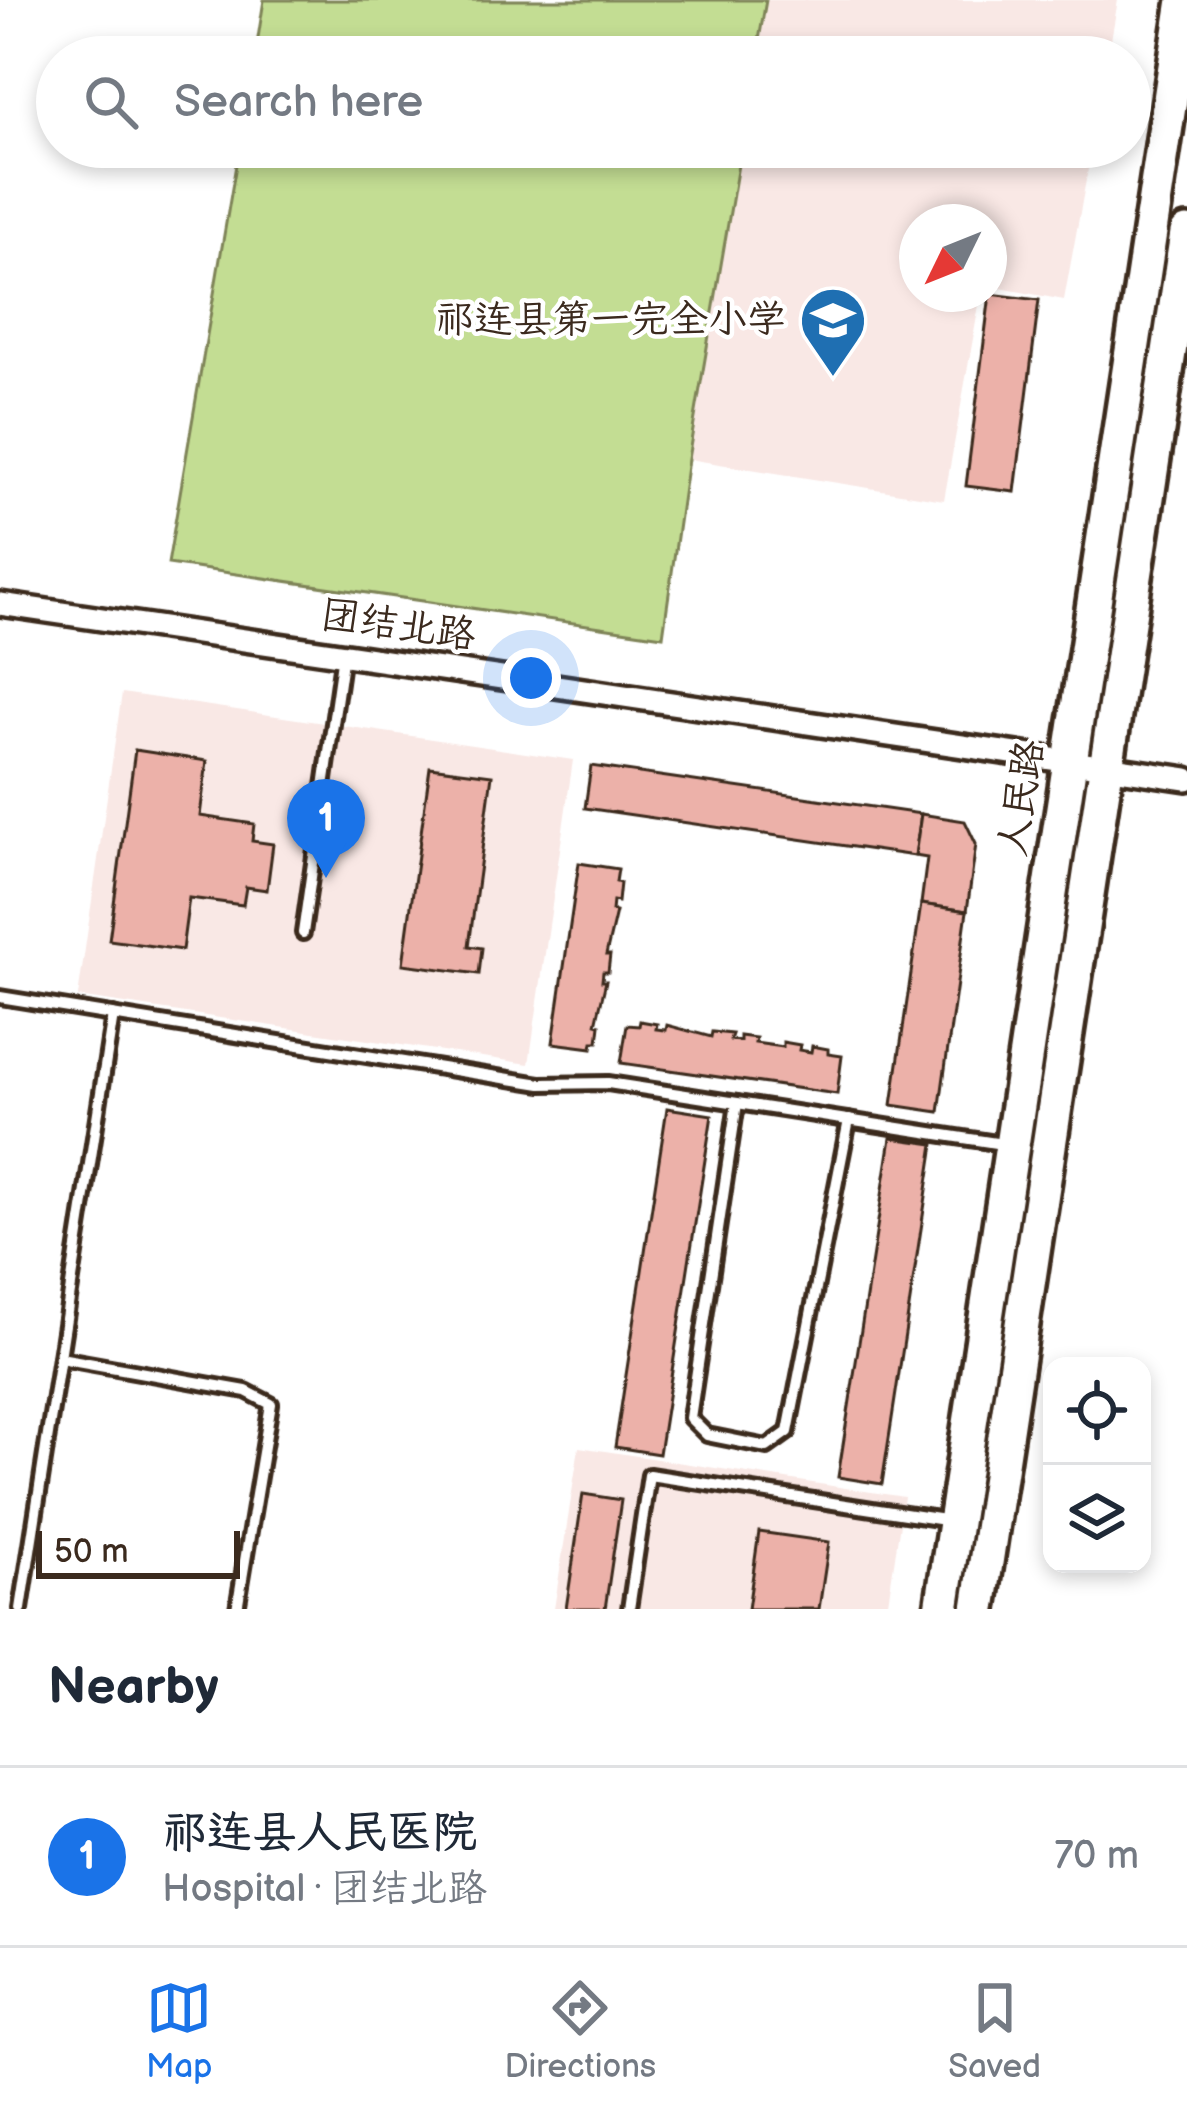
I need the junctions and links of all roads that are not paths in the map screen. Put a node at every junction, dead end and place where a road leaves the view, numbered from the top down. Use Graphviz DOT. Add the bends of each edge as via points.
graph roads {
  1 [pos="1185,0"];
  2 [pos="1187,233"];
  3 [pos="0,604"];
  4 [pos="343,655"];
  5 [pos="1070,761"];
  6 [pos="1106,767"];
  7 [pos="1187,779"];
  8 [pos="303,933"];
  9 [pos="0,997"];
  10 [pos="113,1015"];
  11 [pos="737,1103"];
  12 [pos="849,1120"];
  13 [pos="1012,1145"];
  14 [pos="60,1358"];
  15 [pos="955,1521"];
  16 [pos="21,1609"];
  17 [pos="237,1609"];
  18 [pos="629,1609"];
  19 [pos="942,1609"];
  20 [pos="979,1609"];
  1 -- 5 [label="main road, 人民路"];
  2 -- 6 [label="main road, 人民路"];
  3 -- 4 [label="street, 团结北路"];
  4 -- 5 [label="street, 团结北路"];
  4 -- 8 [label="lane"];
  5 -- 6 [label="street, 团结北路"];
  5 -- 13 [label="main road, 人民路"];
  6 -- 7 [label="street, 团结北路"];
  6 -- 20 [label="main road, 人民路"];
  9 -- 10 [label="lane"];
  10 -- 11 [label="lane" via="542,1084 608,1083"];
  10 -- 14 [label="lane"];
  11 -- 12 [label="lane"];
  11 -- 12 [label="lane" via="690,1418 707,1436 767,1447 788,1432"];
  12 -- 13 [label="lane"];
  13 -- 15 [label="main road, 人民路"];
  14 -- 16 [label="lane"];
  14 -- 17 [label="lane" via="246,1391 271,1404"];
  15 -- 18 [label="lane" via="649,1475"];
  15 -- 19 [label="main road, 人民路"];
}
